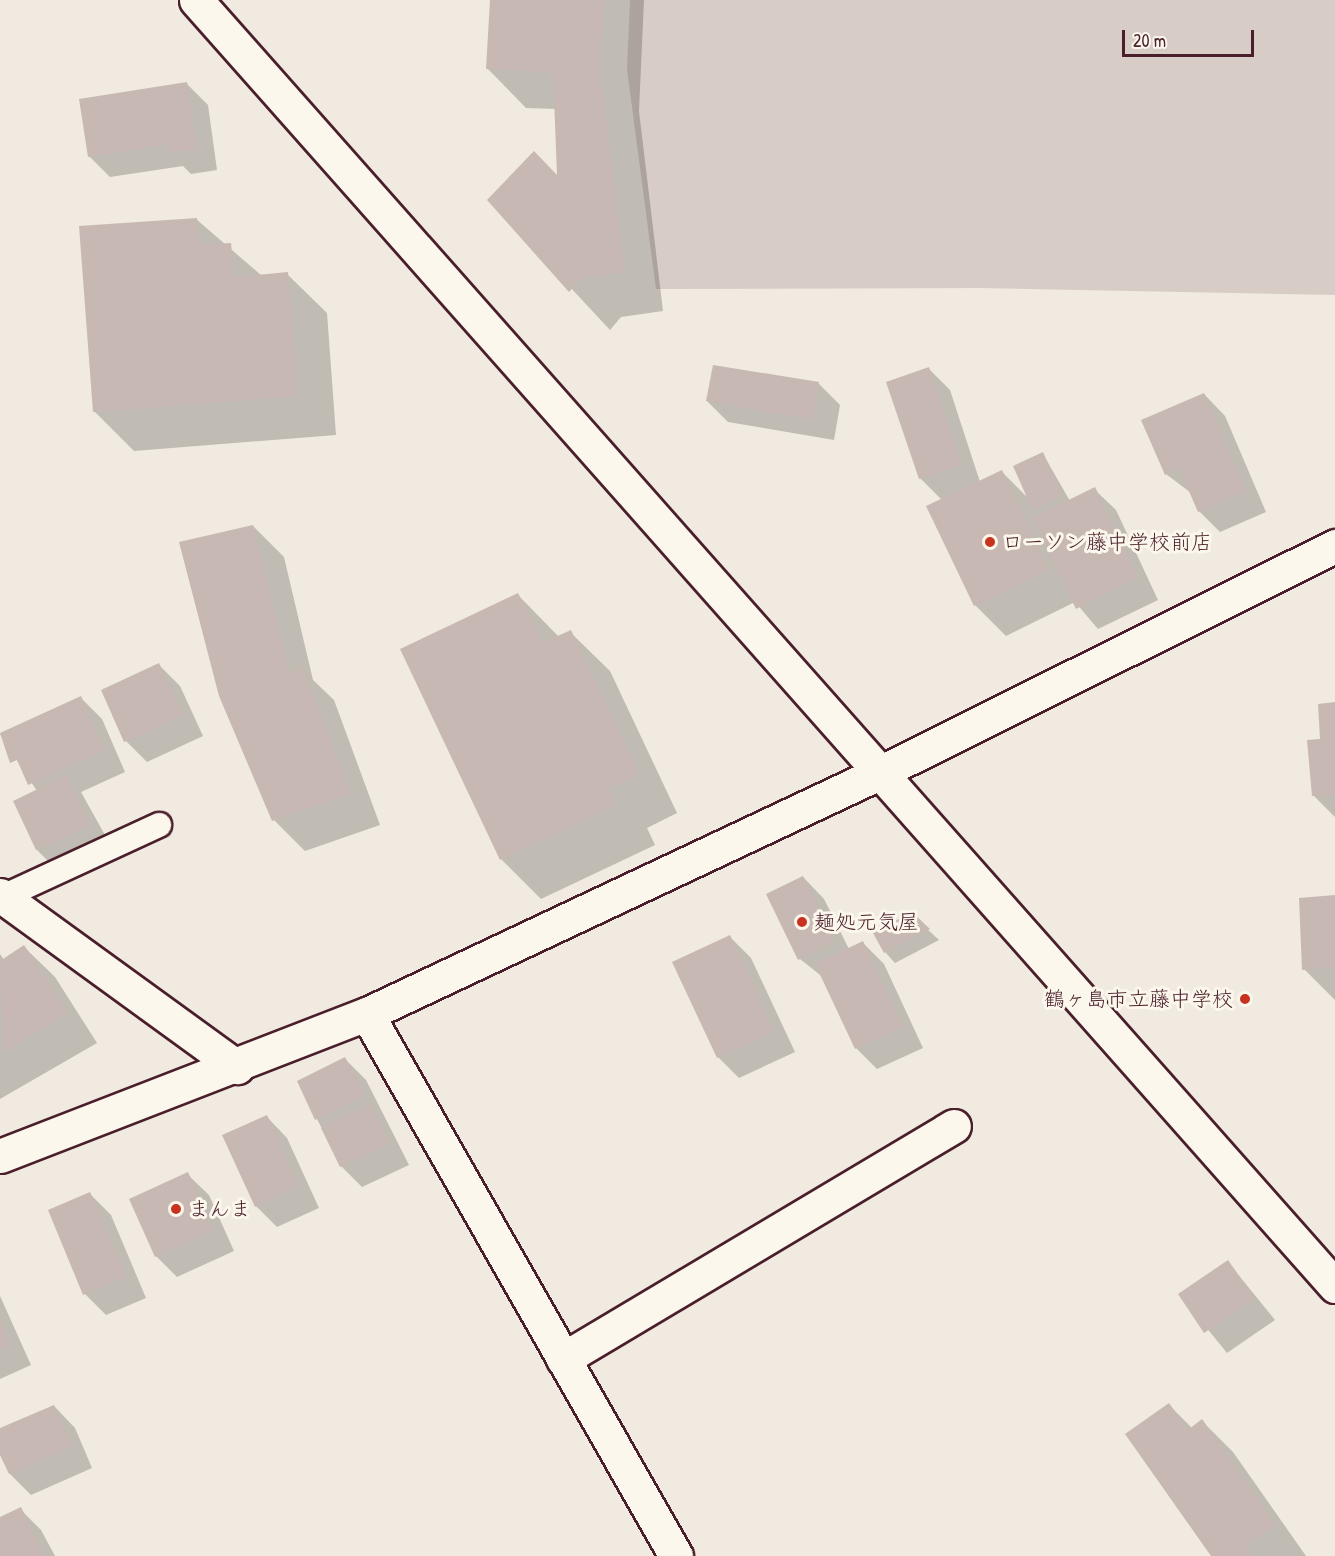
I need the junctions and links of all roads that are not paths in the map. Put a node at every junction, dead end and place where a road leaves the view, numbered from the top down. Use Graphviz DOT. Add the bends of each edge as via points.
graph roads {
  1 [pos="196,0"];
  2 [pos="1335,546"];
  3 [pos="877,774"];
  4 [pos="159,825"];
  5 [pos="2,896"];
  6 [pos="368,1014"];
  7 [pos="237,1067"];
  8 [pos="954,1126"];
  9 [pos="0,1156"];
  10 [pos="1335,1286"];
  11 [pos="563,1359"];
  12 [pos="672,1555"];
  1 -- 3 [label="street"];
  2 -- 3 [label="street"];
  3 -- 6 [label="street"];
  3 -- 10 [label="street"];
  4 -- 5 [label="lane"];
  5 -- 7 [label="street"];
  6 -- 7 [label="street"];
  6 -- 11 [label="street"];
  7 -- 9 [label="street"];
  8 -- 11 [label="street"];
  11 -- 12 [label="street"];
}
